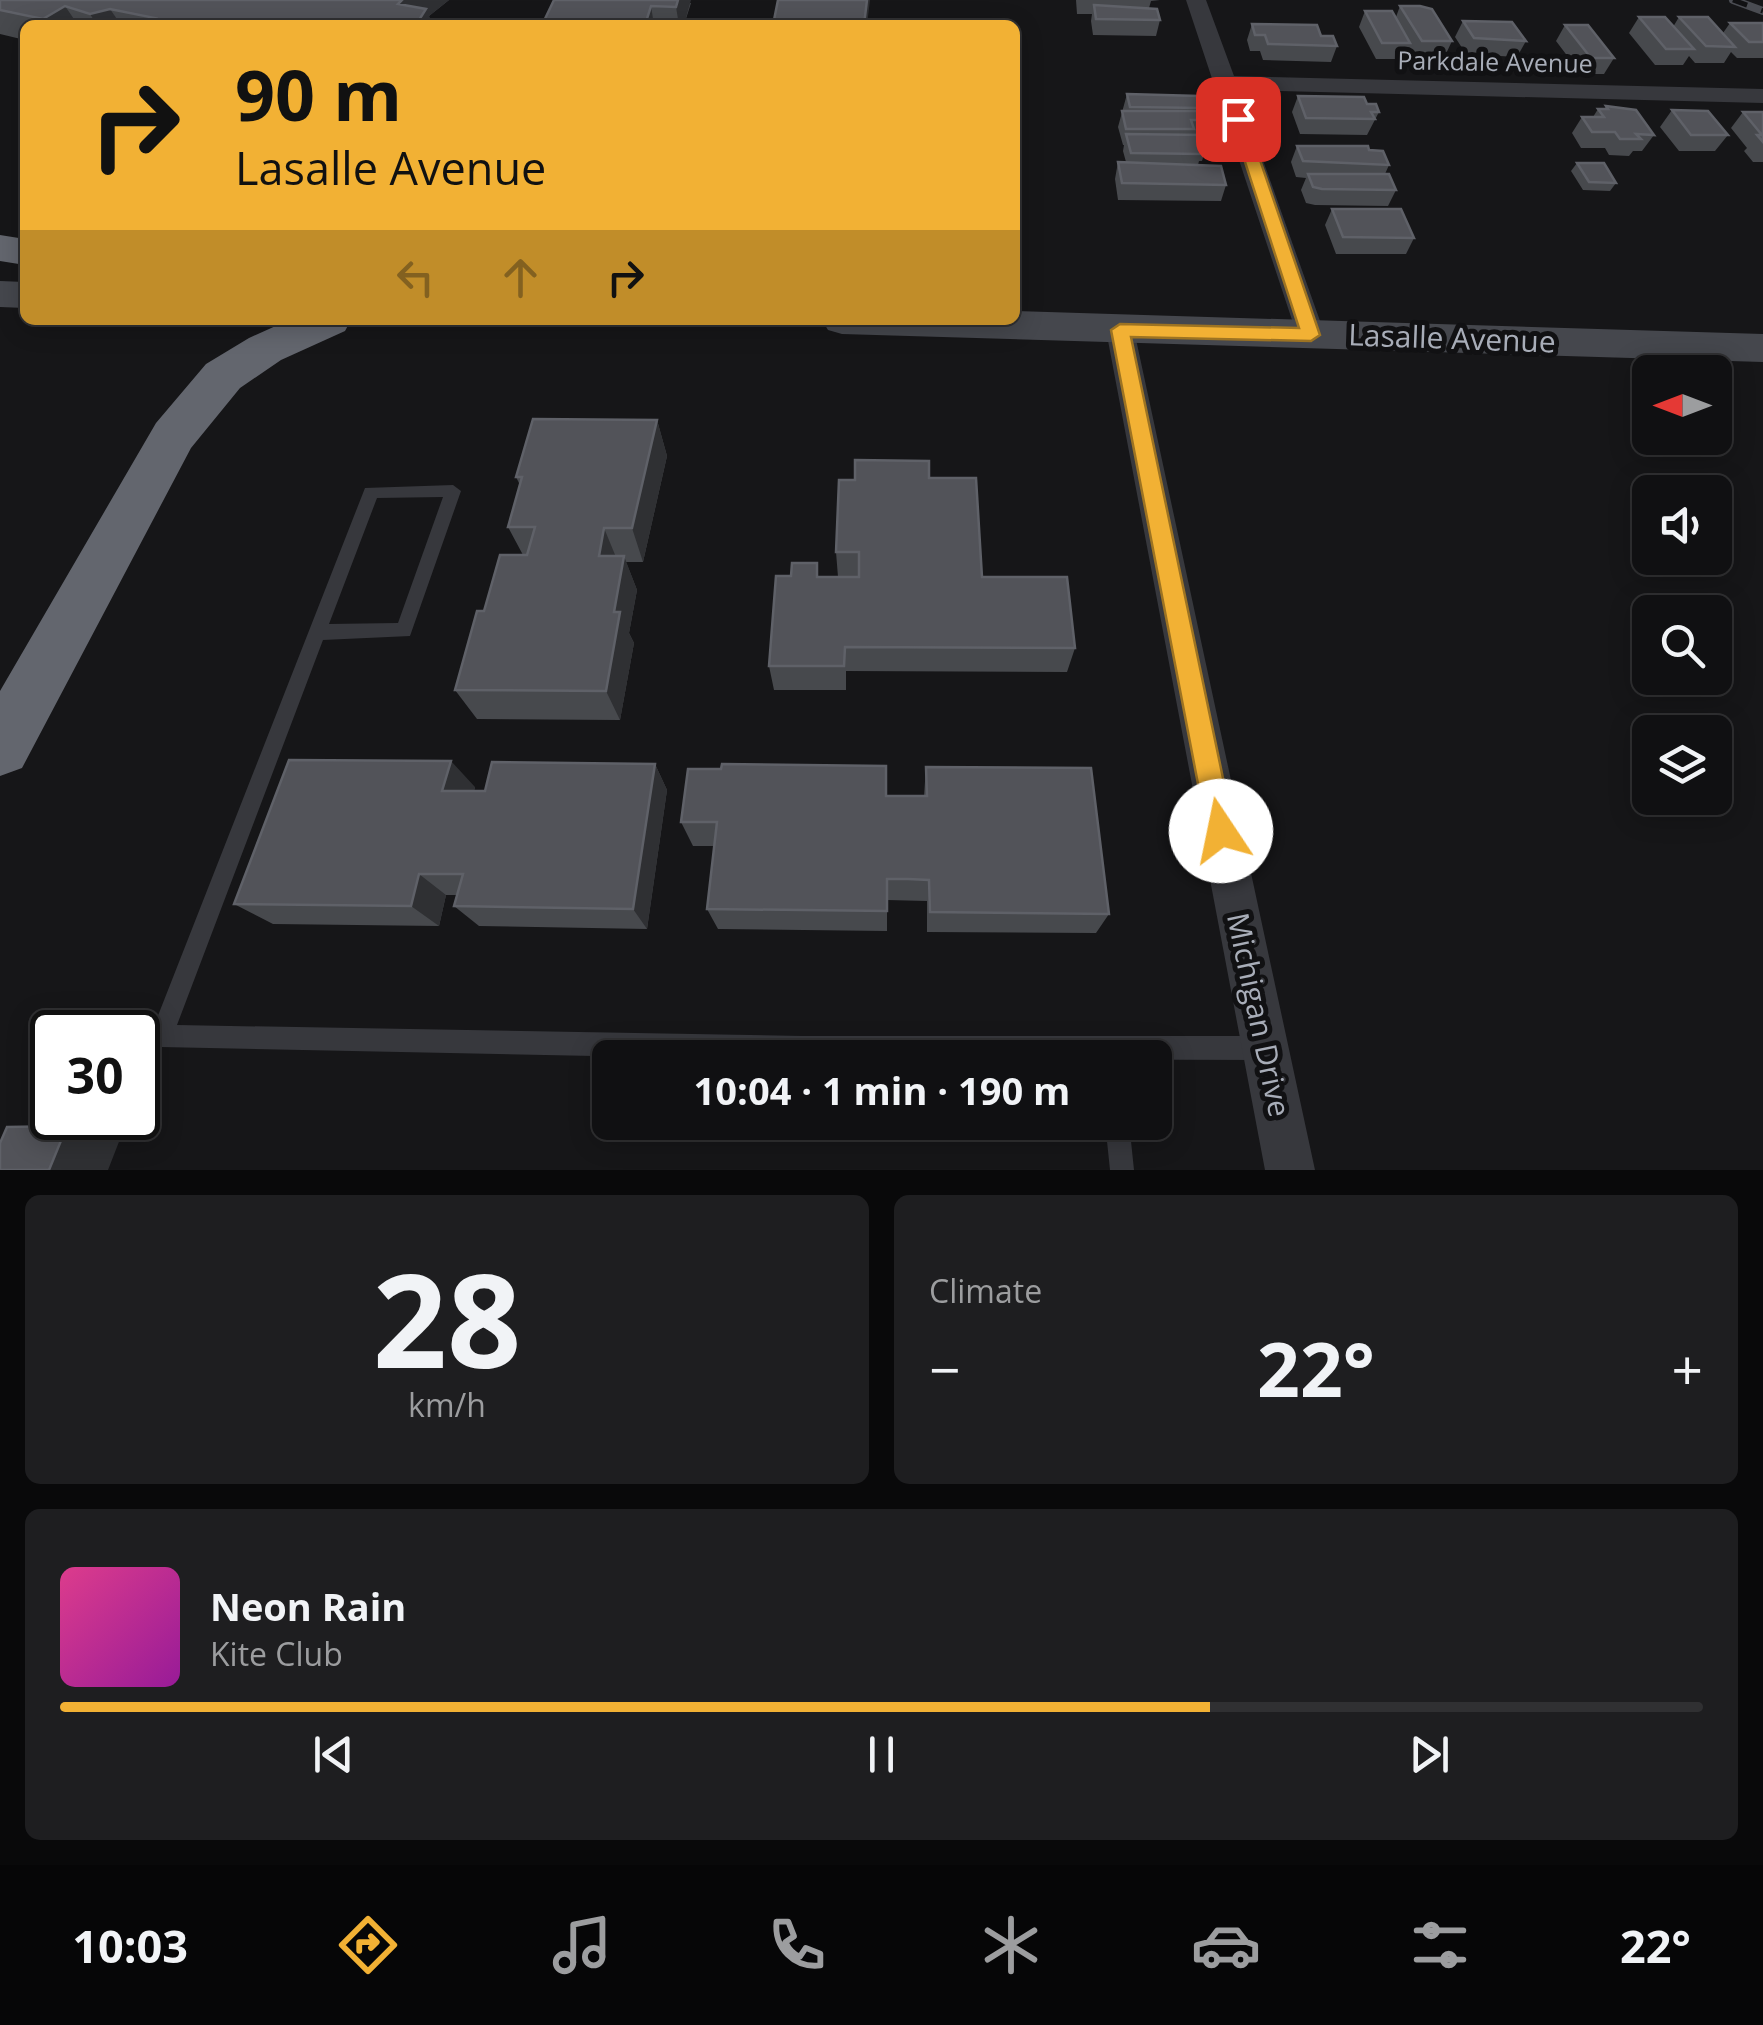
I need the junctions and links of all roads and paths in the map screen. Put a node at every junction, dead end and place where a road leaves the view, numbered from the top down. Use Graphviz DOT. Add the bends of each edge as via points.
graph roads {
  1 [pos="1196,0"];
  2 [pos="1226,83"];
  3 [pos="1763,96"];
  4 [pos="319,325"];
  5 [pos="981,325"];
  6 [pos="1120,330"];
  7 [pos="1311,335"];
  8 [pos="1763,348"];
  9 [pos="317,632"];
  10 [pos="0,748"];
  11 [pos="592,1044"];
  12 [pos="1266,1048"];
  13 [pos="1172,1050"];
  14 [pos="1119,1140"];
  15 [pos="1122,1170"];
  16 [pos="1290,1170"];
  1 -- 2 [label="street"];
  2 -- 3 [label="street, Parkdale Avenue"];
  2 -- 7 [label="street"];
  4 -- 10 [label="highway" via="223,376 174,436"];
  5 -- 6 [label="main road, Lasalle Avenue"];
  6 -- 7 [label="main road, Lasalle Avenue"];
  6 -- 12 [label="street, Michigan Drive"];
  7 -- 8 [label="main road, Lasalle Avenue"];
  9 -- 9 [label="lane" via="371,492 454,491 404,631"];
  9 -- 11 [label="lane" via="161,1036"];
  12 -- 13 [label="lane"];
  12 -- 16 [label="street, Michigan Drive"];
  14 -- 15 [label="lane"];
}
